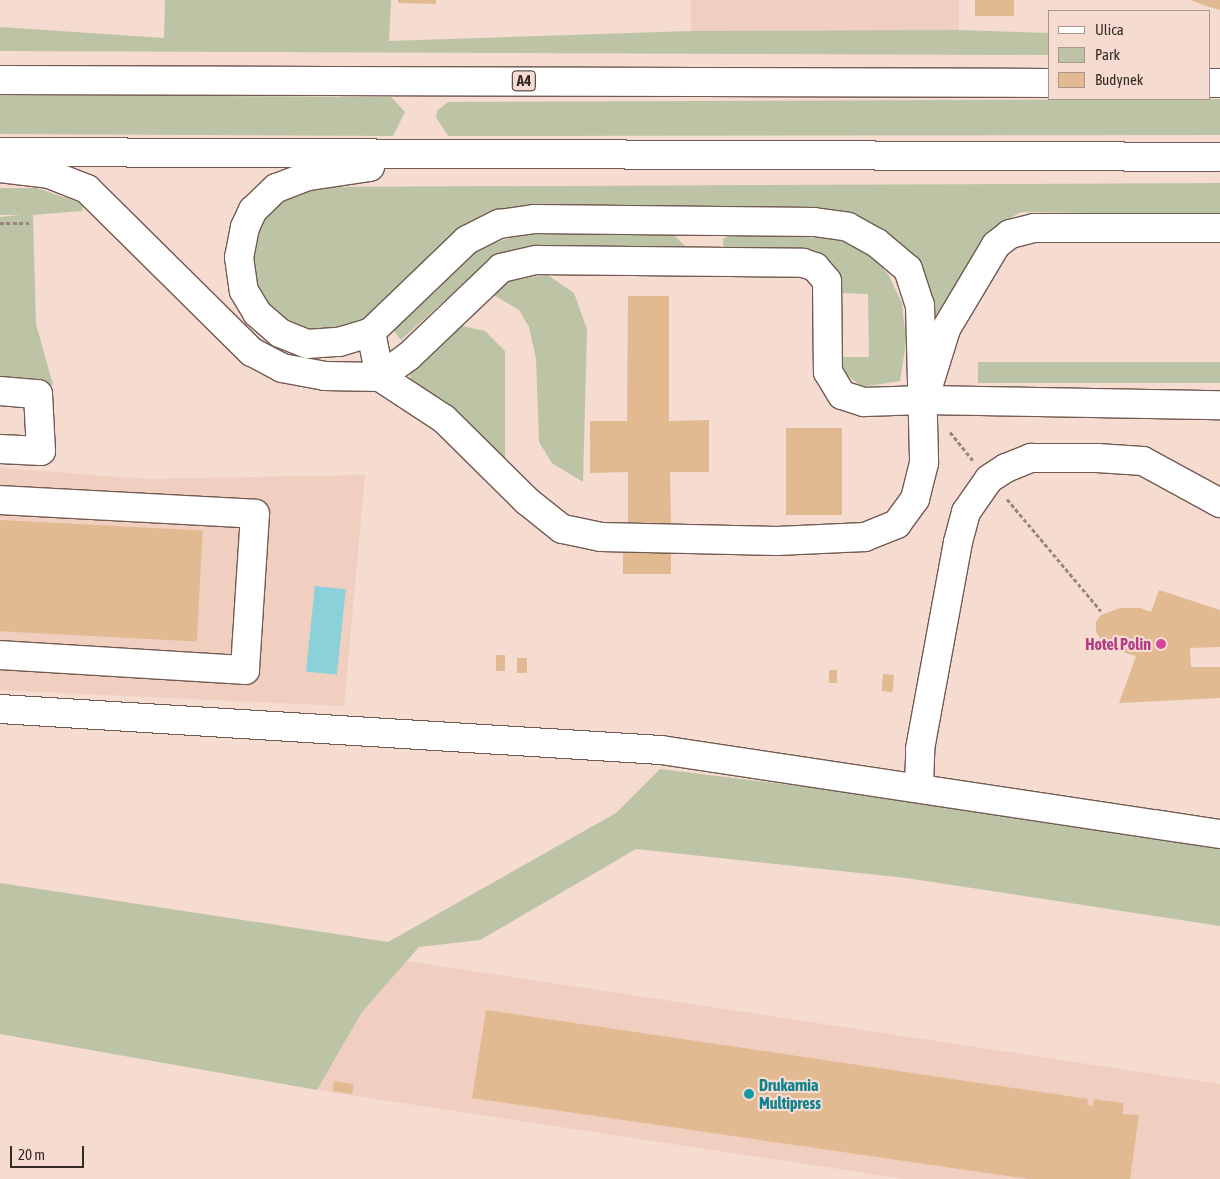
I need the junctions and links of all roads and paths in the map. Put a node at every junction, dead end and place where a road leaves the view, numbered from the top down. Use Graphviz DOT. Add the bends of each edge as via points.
graph roads {
  1 [pos="0,80"];
  2 [pos="1048,83"];
  3 [pos="0,152"];
  4 [pos="458,154"];
  5 [pos="1220,157"];
  6 [pos="0,168"];
  7 [pos="0,223"];
  8 [pos="30,223"];
  9 [pos="1220,228"];
  10 [pos="371,332"];
  11 [pos="380,377"];
  12 [pos="0,392"];
  13 [pos="924,400"];
  14 [pos="1220,405"];
  15 [pos="0,449"];
  16 [pos="989,479"];
  17 [pos="0,500"];
  18 [pos="1220,503"];
  19 [pos="1101,612"];
  20 [pos="0,655"];
  21 [pos="0,708"];
  22 [pos="919,787"];
  23 [pos="1220,834"];
  1 -- 2 [label="main road, A4"];
  3 -- 4 [label="main road"];
  4 -- 5 [label="main road"];
  4 -- 10 [label="main road" via="292,181 262,200 249,219 239,257 244,291 257,313 280,333 307,344 339,342"];
  6 -- 11 [label="main road" via="48,174 87,190 252,352 282,368 325,376"];
  7 -- 8 [label="path"];
  9 -- 13 [label="main road" via="1034,228 1010,234 996,245 946,329"];
  10 -- 11 [label="main road"];
  10 -- 13 [label="main road" via="467,240 499,224 534,219 814,222 848,227 878,243 908,269 920,305"];
  11 -- 13 [label="main road" via="409,356 501,268 537,260 803,263 815,267 827,281 828,372 842,395 864,402"];
  11 -- 13 [label="main road" via="444,419 527,501 562,529 601,538 777,541 855,538 897,524 914,499 924,463"];
  12 -- 15 [label="main road" via="38,394 41,452"];
  13 -- 14 [label="main road"];
  13 -- 16 [label="path"];
  16 -- 18 [label="main road" via="1031,458 1143,461"];
  16 -- 19 [label="path"];
  16 -- 22 [label="main road" via="966,512 958,542 920,749"];
  17 -- 20 [label="main road" via="255,514 245,670"];
  21 -- 22 [label="main road" via="661,750"];
  22 -- 23 [label="main road"];
}
